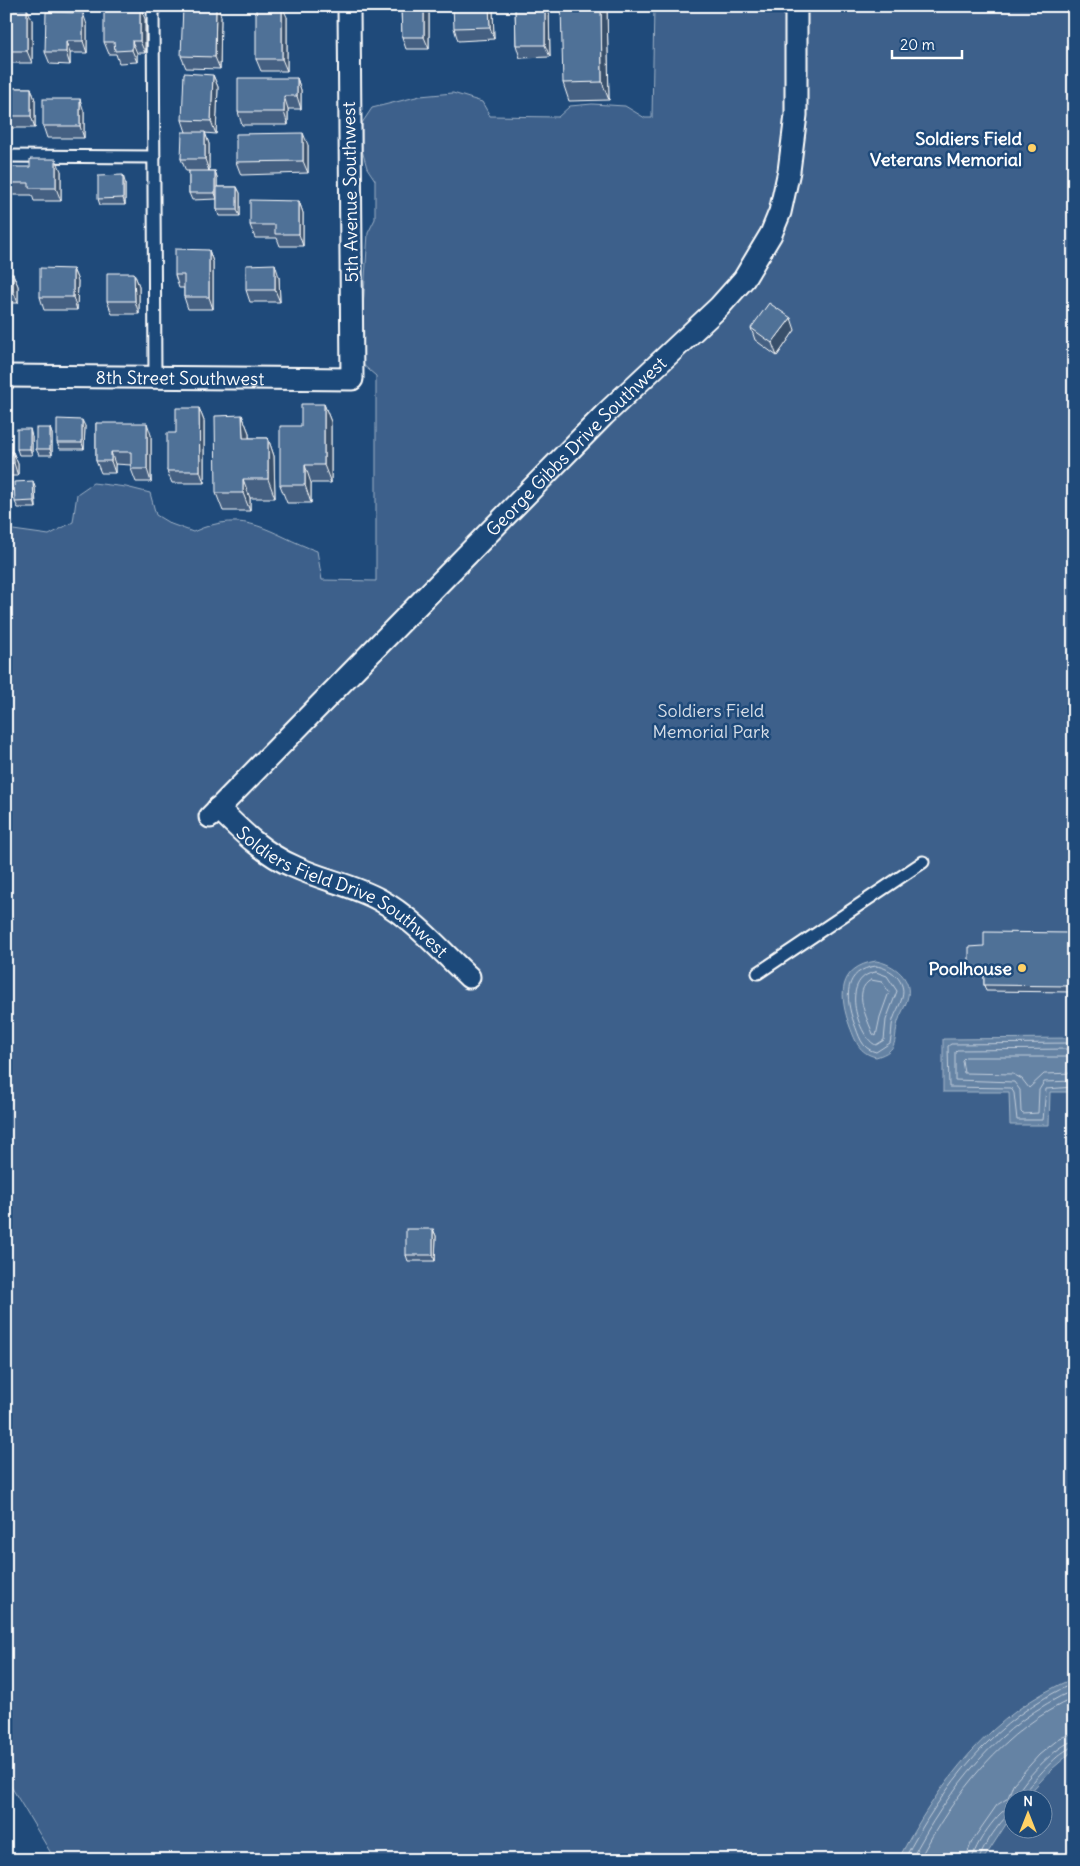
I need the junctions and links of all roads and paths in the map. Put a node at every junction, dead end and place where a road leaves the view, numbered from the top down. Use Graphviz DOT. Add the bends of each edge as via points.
graph roads {
  1 [pos="153,6"];
  2 [pos="349,6"];
  3 [pos="796,6"];
  4 [pos="6,156"];
  5 [pos="154,157"];
  6 [pos="6,376"];
  7 [pos="155,377"];
  8 [pos="352,379"];
  9 [pos="214,812"];
  10 [pos="923,862"];
  11 [pos="758,974"];
  12 [pos="469,977"];
  1 -- 5 [label="lane"];
  2 -- 8 [label="street, 5th Avenue Southwest"];
  3 -- 9 [label="street, George Gibbs Drive Southwest" via="796,115 789,171 780,212 771,234 744,279 719,307 604,415"];
  4 -- 5 [label="lane"];
  5 -- 7 [label="lane"];
  6 -- 7 [label="street, 8th Street Southwest"];
  7 -- 8 [label="street, 8th Street Southwest"];
  9 -- 12 [label="street, Soldiers Field Drive Southwest" via="270,854 382,901"];
  10 -- 11 [label="lane"];
}
